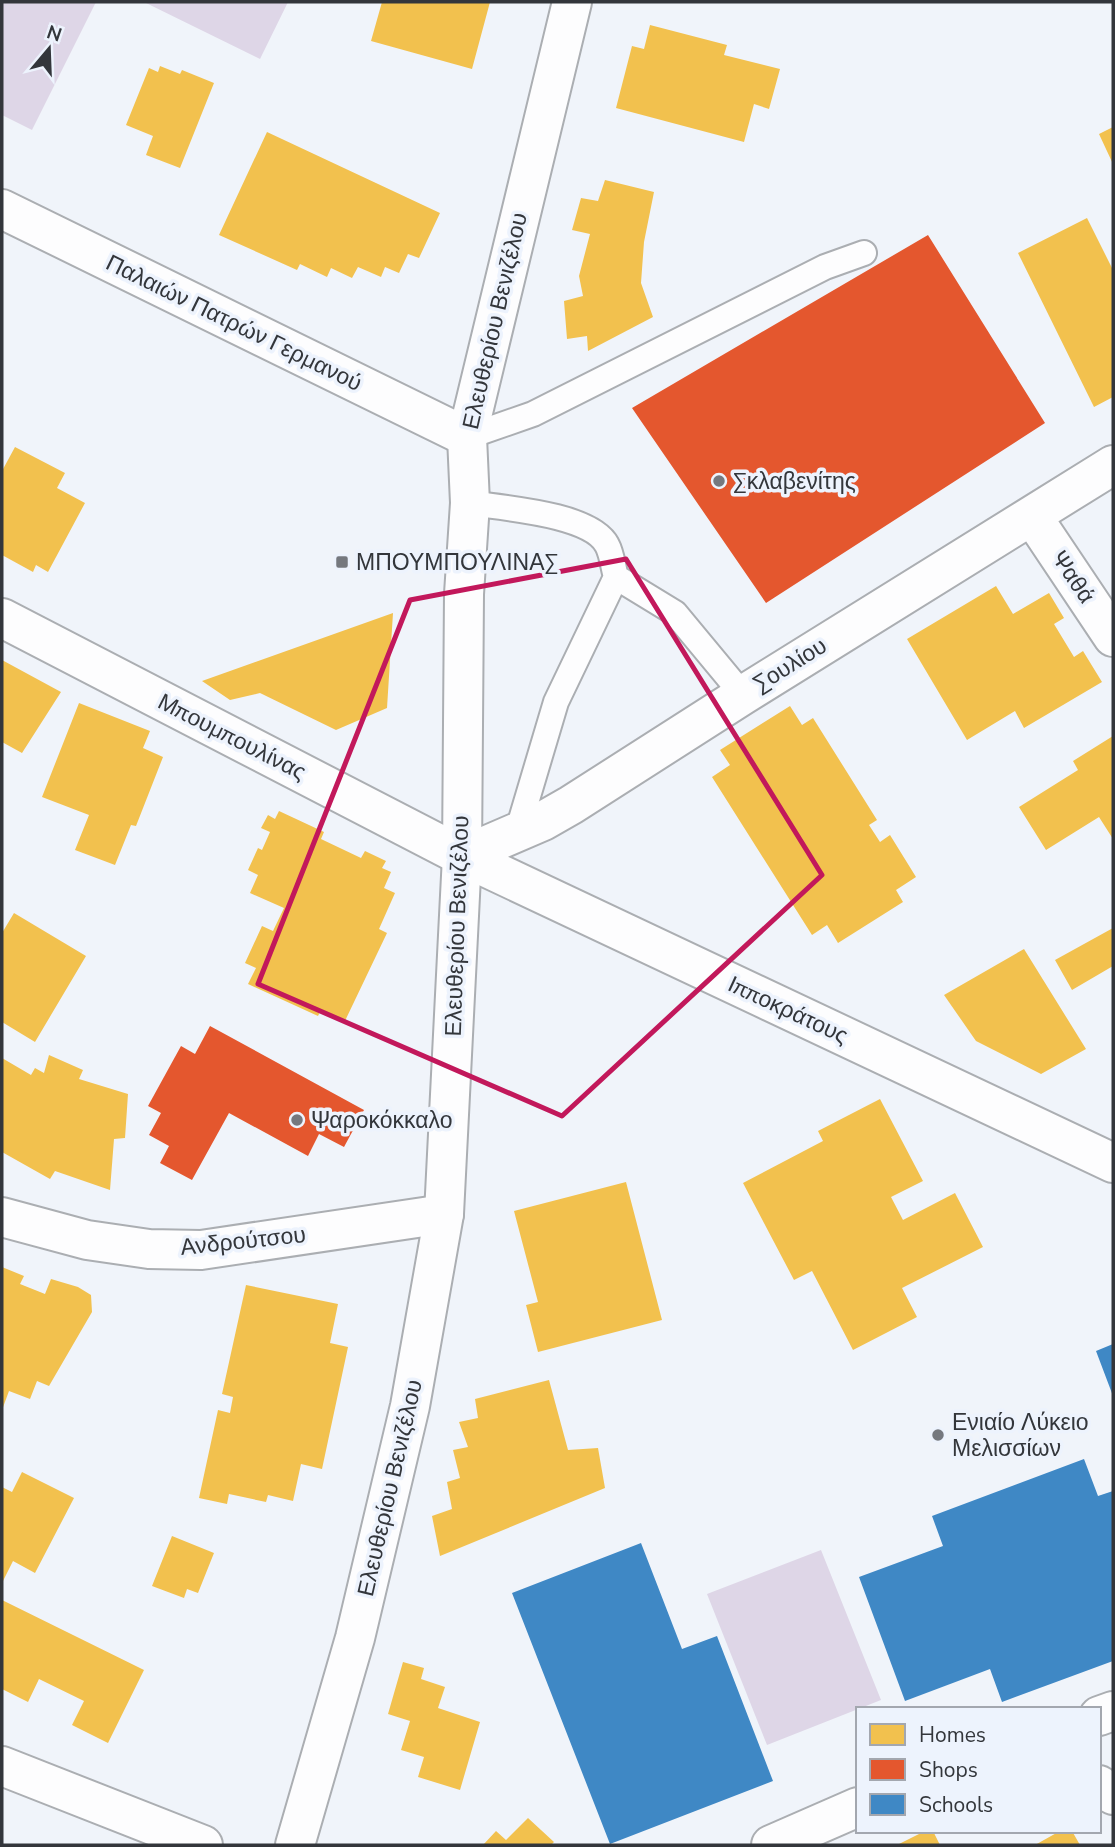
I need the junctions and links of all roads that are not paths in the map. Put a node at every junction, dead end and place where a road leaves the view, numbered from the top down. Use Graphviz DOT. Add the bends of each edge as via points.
graph roads {
  1 [pos="572,2"];
  2 [pos="2,209"];
  3 [pos="864,253"];
  4 [pos="467,438"];
  5 [pos="1113,465"];
  6 [pos="470,503"];
  7 [pos="1032,516"];
  8 [pos="616,577"];
  9 [pos="2,618"];
  10 [pos="1113,638"];
  11 [pos="743,695"];
  12 [pos="517,832"];
  13 [pos="462,856"];
  14 [pos="1113,1163"];
  15 [pos="444,1214"];
  16 [pos="2,1217"];
  17 [pos="2,1766"];
  18 [pos="856,1808"];
  19 [pos="203,1845"];
  20 [pos="295,1845"];
  21 [pos="771,1845"];
  1 -- 4 [label="street, Ελευθερίου Βενιζέλου"];
  2 -- 4 [label="street, Παλαιών Πατρών Γερμανού"];
  3 -- 4 [label="lane" via="813,273 533,414"];
  4 -- 6 [label="street, Ελευθερίου Βενιζέλου"];
  5 -- 7 [label="street, Σουλίου"];
  6 -- 8 [label="lane" via="572,520 592,529 607,545"];
  6 -- 13 [label="street, Ελευθερίου Βενιζέλου" via="464,594"];
  7 -- 10 [label="street, Ψαθά"];
  7 -- 11 [label="street, Σουλίου"];
  8 -- 11 [label="lane" via="676,612"];
  8 -- 12 [label="lane" via="556,702"];
  9 -- 13 [label="street, Μπουμπουλίνας"];
  11 -- 12 [label="street, Σουλίου" via="571,805"];
  12 -- 13 [label="street, Σουλίου"];
  13 -- 14 [label="street, Ιπποκράτους"];
  13 -- 15 [label="street, Ελευθερίου Βενιζέλου"];
  15 -- 16 [label="street, Ανδρούτσου" via="201,1250 149,1249 87,1240"];
  15 -- 20 [label="street, Ελευθερίου Βενιζέλου" via="407,1420 355,1638"];
  17 -- 19 [label="street"];
  18 -- 21 [label="street"];
}
